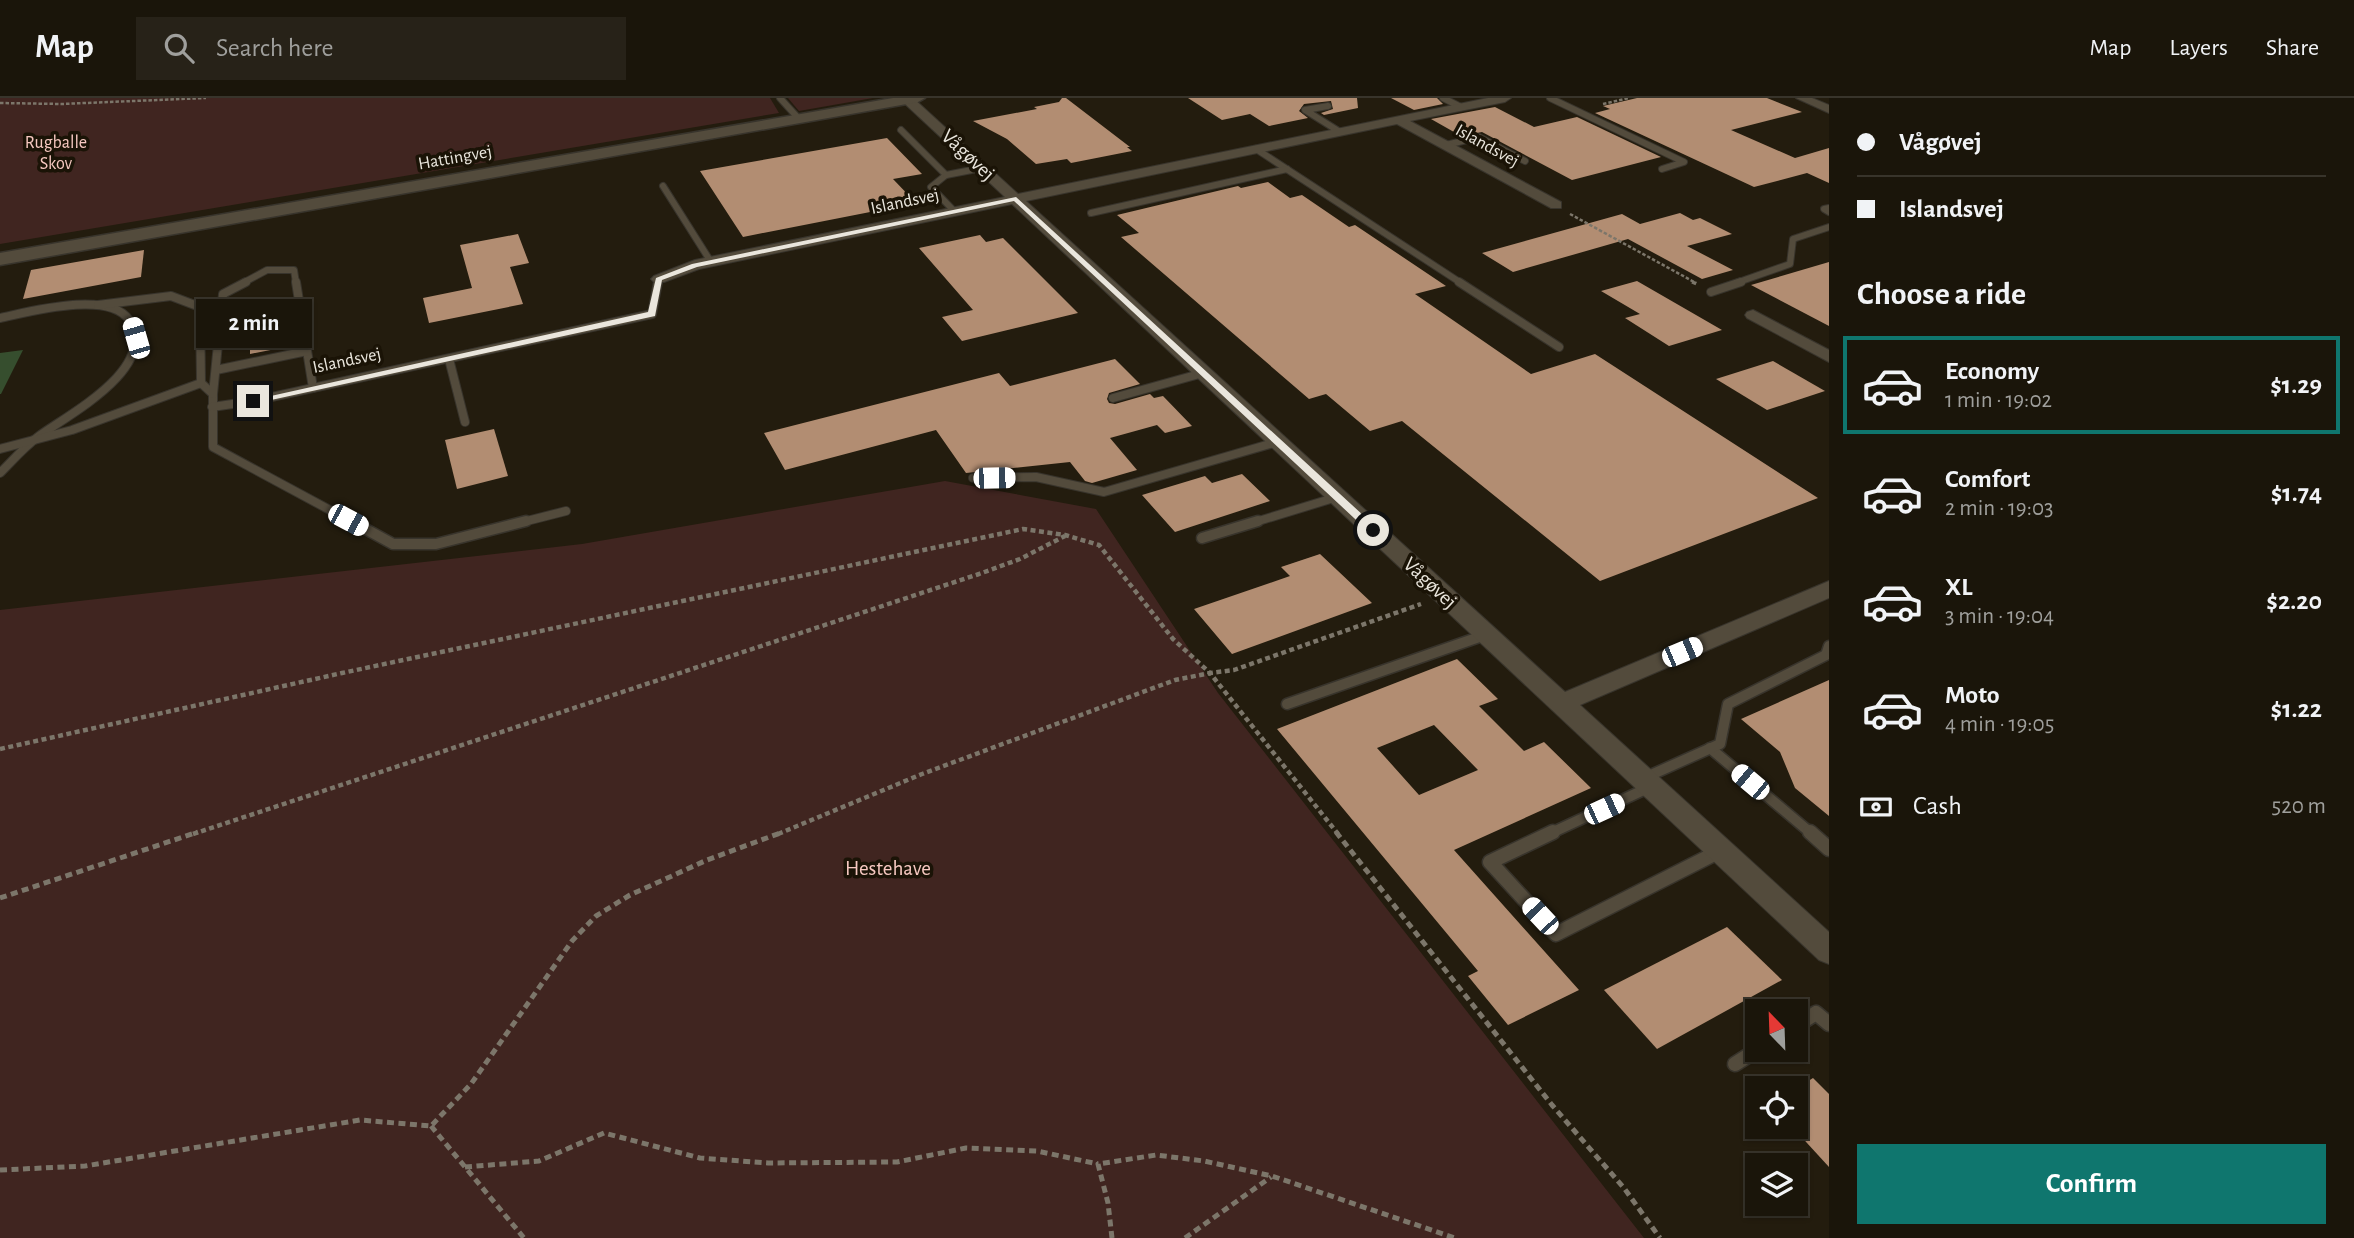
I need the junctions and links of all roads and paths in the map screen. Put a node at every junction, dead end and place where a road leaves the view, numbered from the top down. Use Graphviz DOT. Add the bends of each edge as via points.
graph roads {
  1 [pos="206,98"];
  2 [pos="780,98"];
  3 [pos="1443,98"];
  4 [pos="1505,98"];
  5 [pos="1549,98"];
  6 [pos="1629,98"];
  7 [pos="1802,98"];
  8 [pos="913,99"];
  9 [pos="0,103"];
  10 [pos="1328,106"];
  11 [pos="1594,106"];
  12 [pos="1461,107"];
  13 [pos="1829,108"];
  14 [pos="799,119"];
  15 [pos="1399,120"];
  16 [pos="901,130"];
  17 [pos="1340,132"];
  18 [pos="1446,145"];
  19 [pos="1256,149"];
  20 [pos="1525,161"];
  21 [pos="982,168"];
  22 [pos="1287,169"];
  23 [pos="1662,169"];
  24 [pos="946,175"];
  25 [pos="663,186"];
  26 [pos="1016,199"];
  27 [pos="1556,205"];
  28 [pos="955,212"];
  29 [pos="1091,213"];
  30 [pos="1829,226"];
  31 [pos="0,259"];
  32 [pos="711,262"];
  33 [pos="659,279"];
  34 [pos="1711,292"];
  35 [pos="98,305"];
  36 [pos="1753,316"];
  37 [pos="0,317"];
  38 [pos="220,320"];
  39 [pos="200,324"];
  40 [pos="1559,347"];
  41 [pos="307,351"];
  42 [pos="1829,357"];
  43 [pos="449,359"];
  44 [pos="216,370"];
  45 [pos="1203,373"];
  46 [pos="201,383"];
  47 [pos="313,388"];
  48 [pos="213,394"];
  49 [pos="1113,398"];
  50 [pos="212,407"];
  51 [pos="465,422"];
  52 [pos="1277,442"];
  53 [pos="29,443"];
  54 [pos="0,449"];
  55 [pos="0,473"];
  56 [pos="972,478"];
  57 [pos="1337,497"];
  58 [pos="566,511"];
  59 [pos="1065,535"];
  60 [pos="1202,538"];
  61 [pos="1829,589"];
  62 [pos="1445,596"];
  63 [pos="1485,635"];
  64 [pos="1829,646"];
  65 [pos="1210,673"];
  66 [pos="1287,704"];
  67 [pos="1559,704"];
  68 [pos="1710,748"];
  69 [pos="0,749"];
  70 [pos="1646,783"];
  71 [pos="1829,849"];
  72 [pos="1720,851"];
  73 [pos="0,898"];
  74 [pos="1829,951"];
  75 [pos="1808,1018"];
  76 [pos="1829,1024"];
  77 [pos="1745,1058"];
  78 [pos="1735,1064"];
  79 [pos="431,1126"];
  80 [pos="1098,1164"];
  81 [pos="465,1167"];
  82 [pos="0,1170"];
  83 [pos="1272,1176"];
  84 [pos="524,1238"];
  85 [pos="1112,1238"];
  86 [pos="1185,1238"];
  87 [pos="1455,1238"];
  88 [pos="1660,1238"];
  1 -- 9 [label="path"];
  2 -- 14 [label="lane"];
  3 -- 12 [label="lane"];
  4 -- 12 [label="street, Islandsvej"];
  5 -- 23 [label="lane" via="1684,162"];
  6 -- 11 [label="path"];
  7 -- 13 [label="street"];
  8 -- 14 [label="street, Hattingvej"];
  8 -- 21 [label="street, Vågøvej"];
  10 -- 17 [label="lane" via="1305,110"];
  12 -- 15 [label="street, Islandsvej"];
  14 -- 31 [label="street, Hattingvej"];
  15 -- 17 [label="street, Islandsvej"];
  15 -- 18 [label="street, Islandsvej"];
  16 -- 24 [label="lane"];
  17 -- 19 [label="street, Islandsvej"];
  18 -- 20 [label="lane" via="1479,137"];
  18 -- 27 [label="street, Islandsvej"];
  19 -- 22 [label="lane"];
  19 -- 26 [label="street, Islandsvej"];
  21 -- 24 [label="lane"];
  21 -- 26 [label="street, Vågøvej"];
  22 -- 29 [label="lane"];
  22 -- 40 [label="lane"];
  24 -- 28 [label="lane" via="931,187"];
  25 -- 32 [label="lane"];
  26 -- 28 [label="street, Islandsvej"];
  26 -- 45 [label="street, Vågøvej"];
  27 -- 34 [label="path"];
  28 -- 32 [label="street, Islandsvej"];
  30 -- 34 [label="lane" via="1793,239 1790,264"];
  32 -- 33 [label="street, Islandsvej"];
  33 -- 43 [label="lane, Islandsvej" via="652,314"];
  35 -- 37 [label="lane"];
  35 -- 39 [label="lane" via="171,296 200,307"];
  35 -- 53 [label="lane" via="113,307 131,321 136,338 131,359 100,393"];
  36 -- 42 [label="street"];
  38 -- 39 [label="lane"];
  38 -- 41 [label="lane" via="223,294 267,270 293,270"];
  38 -- 44 [label="lane"];
  39 -- 46 [label="lane"];
  41 -- 44 [label="lane"];
  41 -- 47 [label="lane"];
  43 -- 47 [label="lane, Islandsvej"];
  43 -- 51 [label="lane"];
  44 -- 48 [label="lane"];
  45 -- 49 [label="lane"];
  45 -- 52 [label="street, Vågøvej"];
  46 -- 48 [label="lane"];
  46 -- 53 [label="lane"];
  47 -- 50 [label="lane, Islandsvej"];
  48 -- 50 [label="lane"];
  50 -- 58 [label="lane" via="213,446 393,544 436,544"];
  52 -- 56 [label="lane" via="1104,492 1036,477"];
  52 -- 57 [label="street, Vågøvej"];
  53 -- 54 [label="lane"];
  53 -- 55 [label="lane"];
  57 -- 60 [label="lane"];
  57 -- 62 [label="street, Vågøvej"];
  59 -- 65 [label="path" via="1099,545 1173,639"];
  59 -- 69 [label="path" via="1023,529"];
  59 -- 73 [label="path" via="979,574"];
  61 -- 67 [label="street"];
  62 -- 63 [label="street, Vågøvej"];
  62 -- 65 [label="path" via="1234,670"];
  63 -- 66 [label="lane"];
  63 -- 67 [label="street, Vågøvej"];
  64 -- 68 [label="lane" via="1826,654 1728,704 1720,744"];
  65 -- 79 [label="path" via="1175,680 922,774 629,895 596,916 572,942 471,1084"];
  65 -- 88 [label="path"];
  67 -- 70 [label="street, Vågøvej"];
  68 -- 70 [label="lane"];
  68 -- 71 [label="lane"];
  70 -- 72 [label="street, Vågøvej"];
  70 -- 72 [label="lane" via="1490,862 1556,934"];
  72 -- 74 [label="street, Vågøvej"];
  75 -- 76 [label="lane" via="1816,1013"];
  77 -- 78 [label="lane"];
  79 -- 81 [label="path"];
  79 -- 82 [label="path" via="360,1120 85,1166"];
  80 -- 81 [label="path" via="1037,1151 966,1148 897,1162 768,1163 700,1158 604,1133 539,1161"];
  80 -- 83 [label="path" via="1156,1155"];
  80 -- 85 [label="path"];
  81 -- 84 [label="path"];
  83 -- 86 [label="path"];
  83 -- 87 [label="path"];
}
